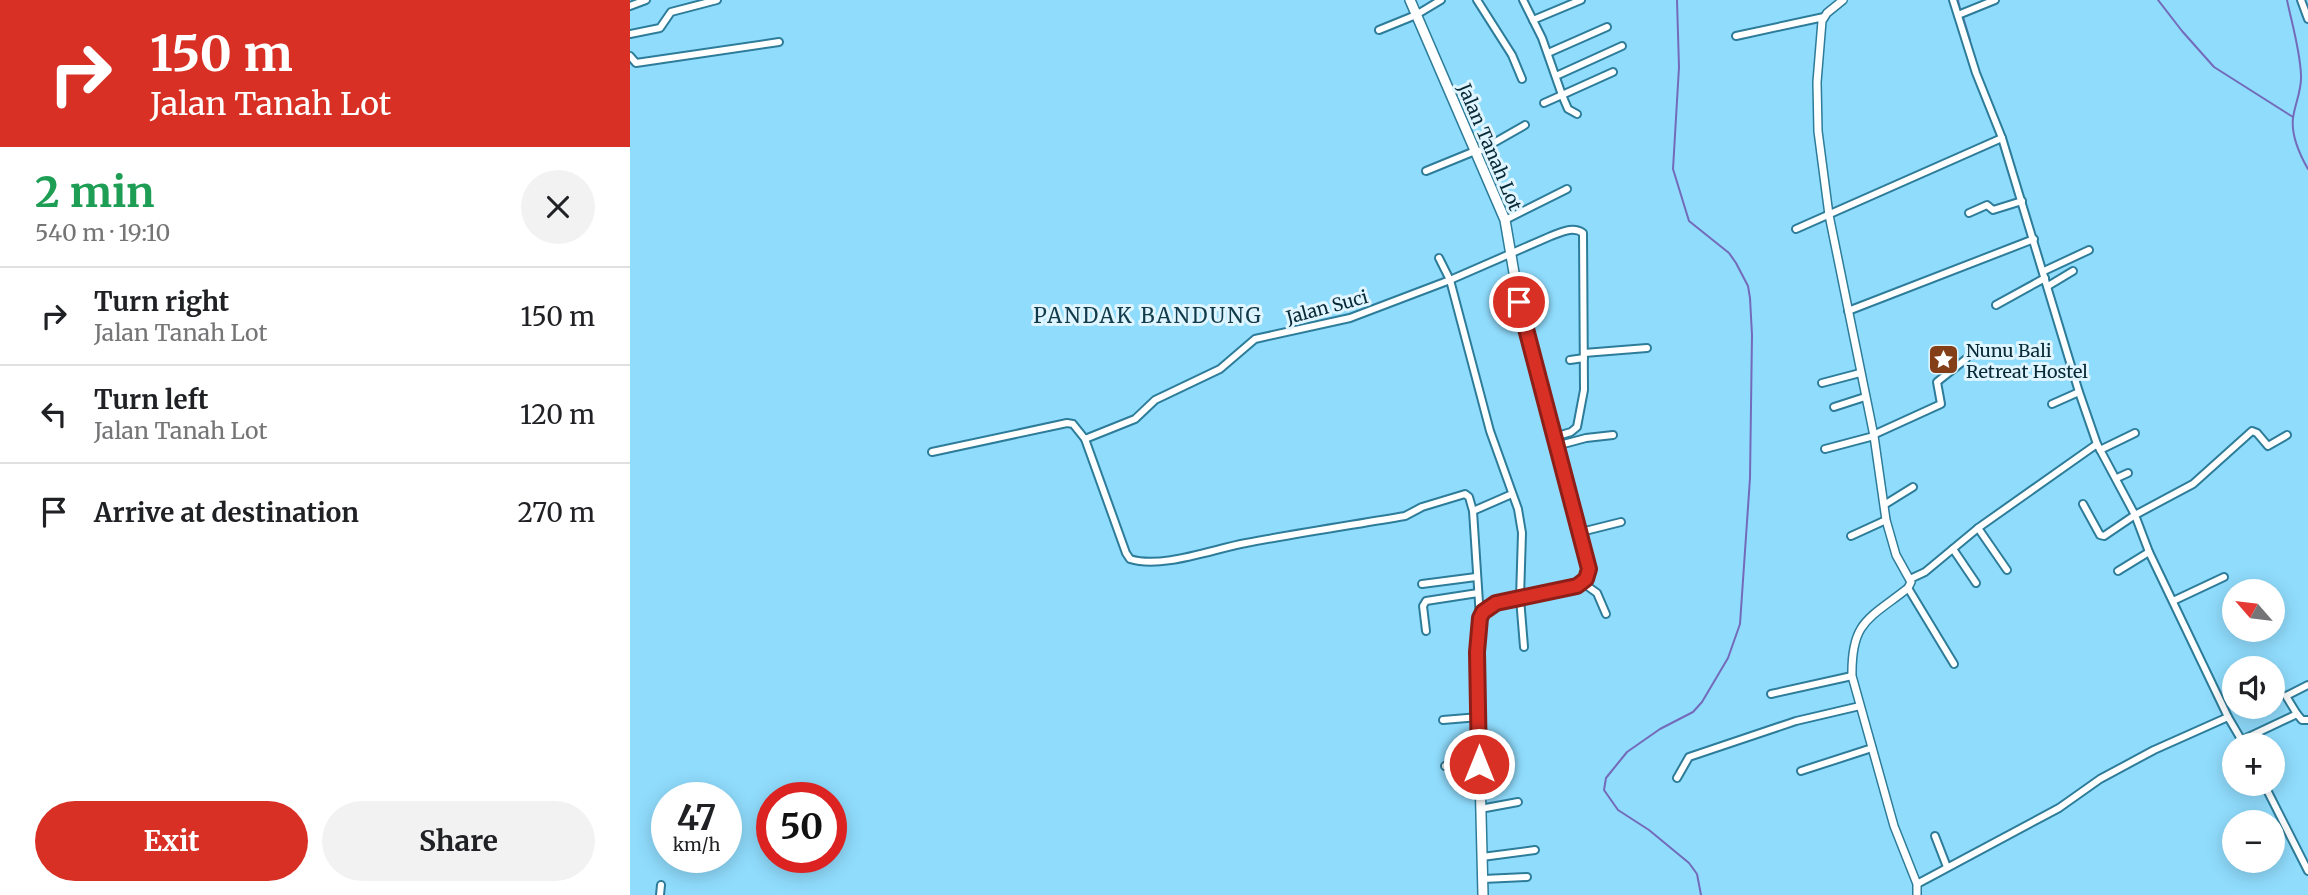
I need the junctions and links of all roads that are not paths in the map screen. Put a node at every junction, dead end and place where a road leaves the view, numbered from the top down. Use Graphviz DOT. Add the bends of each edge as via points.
graph roads {
  1 [pos="646,0"];
  2 [pos="716,0"];
  3 [pos="1410,0"];
  4 [pos="1441,0"];
  5 [pos="1477,0"];
  6 [pos="1523,0"];
  7 [pos="1581,0"];
  8 [pos="1843,0"];
  9 [pos="1953,0"];
  10 [pos="1996,0"];
  11 [pos="2301,0"];
  12 [pos="630,6"];
  13 [pos="1416,15"];
  14 [pos="1958,15"];
  15 [pos="1824,17"];
  16 [pos="2308,19"];
  17 [pos="1533,20"];
  18 [pos="1607,27"];
  19 [pos="1379,30"];
  20 [pos="630,34"];
  21 [pos="1736,36"];
  22 [pos="779,43"];
  23 [pos="1622,46"];
  24 [pos="1548,53"];
  25 [pos="630,55"];
  26 [pos="1613,72"];
  27 [pos="1556,76"];
  28 [pos="1522,79"];
  29 [pos="1562,95"];
  30 [pos="1544,103"];
  31 [pos="1577,114"];
  32 [pos="1525,125"];
  33 [pos="2002,138"];
  34 [pos="1475,152"];
  35 [pos="1426,171"];
  36 [pos="1567,189"];
  37 [pos="2022,201"];
  38 [pos="1832,213"];
  39 [pos="1969,213"];
  40 [pos="1505,219"];
  41 [pos="1796,229"];
  42 [pos="2034,239"];
  43 [pos="2088,250"];
  44 [pos="1513,253"];
  45 [pos="1439,258"];
  46 [pos="2073,271"];
  47 [pos="2044,274"];
  48 [pos="1450,280"];
  49 [pos="2048,286"];
  50 [pos="1996,305"];
  51 [pos="1849,311"];
  52 [pos="1647,348"];
  53 [pos="1584,356"];
  54 [pos="1966,359"];
  55 [pos="1570,360"];
  56 [pos="1860,373"];
  57 [pos="1822,383"];
  58 [pos="2079,392"];
  59 [pos="1865,397"];
  60 [pos="2052,404"];
  61 [pos="1834,407"];
  62 [pos="2136,433"];
  63 [pos="1613,435"];
  64 [pos="2287,435"];
  65 [pos="1873,436"];
  66 [pos="1085,439"];
  67 [pos="1555,442"];
  68 [pos="2099,447"];
  69 [pos="1825,449"];
  70 [pos="932,452"];
  71 [pos="2128,473"];
  72 [pos="2116,478"];
  73 [pos="1913,487"];
  74 [pos="1512,494"];
  75 [pos="2083,504"];
  76 [pos="1884,505"];
  77 [pos="1472,511"];
  78 [pos="2135,515"];
  79 [pos="1886,520"];
  80 [pos="1621,522"];
  81 [pos="1978,528"];
  82 [pos="1581,532"];
  83 [pos="1851,536"];
  84 [pos="1953,549"];
  85 [pos="2149,552"];
  86 [pos="2007,570"];
  87 [pos="2118,571"];
  88 [pos="1476,577"];
  89 [pos="2224,577"];
  90 [pos="1910,579"];
  91 [pos="1583,583"];
  92 [pos="1976,583"];
  93 [pos="1422,584"];
  94 [pos="1908,588"];
  95 [pos="1478,593"];
  96 [pos="1520,598"];
  97 [pos="2173,601"];
  98 [pos="1606,614"];
  99 [pos="1480,618"];
  100 [pos="1426,631"];
  101 [pos="1524,647"];
  102 [pos="1954,664"];
  103 [pos="1852,676"];
  104 [pos="2308,685"];
  105 [pos="1771,694"];
  106 [pos="2222,704"];
  107 [pos="1860,706"];
  108 [pos="2297,714"];
  109 [pos="1479,717"];
  110 [pos="2224,719"];
  111 [pos="1443,720"];
  112 [pos="2308,720"];
  113 [pos="2262,733"];
  114 [pos="1872,748"];
  115 [pos="1479,764"];
  116 [pos="1445,766"];
  117 [pos="1801,771"];
  118 [pos="1677,778"];
  119 [pos="2270,796"];
  120 [pos="1518,802"];
  121 [pos="1480,809"];
  122 [pos="1936,836"];
  123 [pos="1535,850"];
  124 [pos="1482,857"];
  125 [pos="1947,867"];
  126 [pos="2308,871"];
  127 [pos="1527,877"];
  128 [pos="1483,879"];
  129 [pos="1917,884"];
  130 [pos="661,885"];
  131 [pos="660,895"];
  132 [pos="1483,895"];
  133 [pos="1917,895"];
  1 -- 12 [label="street"];
  2 -- 20 [label="street" via="671,12 660,28"];
  3 -- 13 [label="main road, Jalan Tanah Lot"];
  4 -- 13 [label="street"];
  5 -- 28 [label="street"];
  6 -- 17 [label="street"];
  7 -- 17 [label="street"];
  8 -- 15 [label="street"];
  9 -- 14 [label="street"];
  10 -- 14 [label="street"];
  11 -- 16 [label="street"];
  13 -- 19 [label="street"];
  13 -- 34 [label="main road, Jalan Tanah Lot"];
  14 -- 33 [label="street"];
  15 -- 21 [label="street"];
  15 -- 38 [label="street" via="1818,119"];
  17 -- 24 [label="street"];
  18 -- 24 [label="street"];
  22 -- 25 [label="street" via="636,63"];
  23 -- 27 [label="street"];
  24 -- 27 [label="street"];
  26 -- 29 [label="street"];
  27 -- 29 [label="street"];
  29 -- 30 [label="street"];
  29 -- 31 [label="street"];
  32 -- 34 [label="street"];
  33 -- 37 [label="street"];
  33 -- 38 [label="street"];
  34 -- 35 [label="street"];
  34 -- 40 [label="main road, Jalan Tanah Lot"];
  36 -- 40 [label="street"];
  37 -- 39 [label="street" via="1993,210 1987,205"];
  37 -- 42 [label="street"];
  38 -- 41 [label="street"];
  38 -- 51 [label="street"];
  40 -- 44 [label="main road, Jalan Tanah Lot"];
  42 -- 47 [label="street"];
  42 -- 51 [label="street"];
  43 -- 47 [label="street"];
  44 -- 48 [label="street, Jalan Suci"];
  44 -- 53 [label="street, Jalan Suci" via="1568,230 1583,233"];
  44 -- 67 [label="main road, Jalan Tanah Lot" via="1519,302"];
  45 -- 48 [label="street"];
  46 -- 49 [label="street"];
  47 -- 49 [label="street"];
  47 -- 50 [label="street"];
  48 -- 66 [label="street, Jalan Suci" via="1350,318 1255,339 1220,369 1155,400 1135,419"];
  48 -- 74 [label="street" via="1490,431"];
  49 -- 58 [label="street"];
  51 -- 56 [label="street"];
  52 -- 53 [label="street"];
  53 -- 55 [label="street"];
  53 -- 67 [label="street" via="1577,427"];
  54 -- 65 [label="street" via="1937,382 1941,404"];
  56 -- 57 [label="street"];
  56 -- 59 [label="street"];
  58 -- 60 [label="street"];
  58 -- 68 [label="street"];
  59 -- 61 [label="street"];
  59 -- 65 [label="street"];
  62 -- 68 [label="street"];
  63 -- 67 [label="street"];
  64 -- 78 [label="street" via="2267,446 2252,431 2193,484"];
  65 -- 69 [label="street"];
  65 -- 76 [label="street"];
  66 -- 70 [label="street" via="1078,428 1067,423"];
  66 -- 77 [label="street" via="1126,553 1134,560 1160,561 1405,516 1465,495"];
  67 -- 82 [label="main road, Jalan Tanah Lot"];
  68 -- 72 [label="street"];
  68 -- 81 [label="street"];
  71 -- 72 [label="street"];
  72 -- 78 [label="street"];
  73 -- 76 [label="street"];
  74 -- 77 [label="street"];
  74 -- 96 [label="street" via="1522,533"];
  75 -- 78 [label="street" via="2101,536"];
  76 -- 79 [label="street"];
  77 -- 88 [label="street"];
  78 -- 85 [label="street"];
  79 -- 83 [label="street"];
  79 -- 90 [label="street" via="1896,555"];
  80 -- 82 [label="street"];
  81 -- 84 [label="street"];
  81 -- 86 [label="street"];
  82 -- 91 [label="main road, Jalan Tanah Lot" via="1589,569"];
  84 -- 90 [label="street"];
  84 -- 92 [label="street"];
  85 -- 87 [label="street"];
  85 -- 97 [label="street"];
  88 -- 93 [label="street"];
  88 -- 95 [label="street"];
  89 -- 97 [label="street"];
  90 -- 94 [label="street"];
  91 -- 96 [label="main road"];
  91 -- 98 [label="street" via="1597,593"];
  94 -- 102 [label="street"];
  94 -- 103 [label="street" via="1860,628 1853,644"];
  95 -- 99 [label="street"];
  95 -- 100 [label="street" via="1426,601"];
  96 -- 99 [label="main road" via="1489,606"];
  96 -- 101 [label="street"];
  97 -- 106 [label="street"];
  99 -- 109 [label="main road"];
  103 -- 105 [label="street"];
  103 -- 107 [label="street"];
  104 -- 108 [label="street" via="2286,696"];
  107 -- 114 [label="street"];
  107 -- 118 [label="street" via="1796,721 1689,757"];
  108 -- 112 [label="street"];
  108 -- 113 [label="street"];
  109 -- 111 [label="street"];
  109 -- 115 [label="main road"];
  110 -- 125 [label="street" via="2154,750 2059,808"];
  114 -- 117 [label="street"];
  114 -- 129 [label="street" via="1894,826"];
  115 -- 116 [label="street"];
  115 -- 121 [label="main road"];
  119 -- 126 [label="street"];
  120 -- 121 [label="street"];
  121 -- 124 [label="main road"];
  122 -- 125 [label="street"];
  123 -- 124 [label="street"];
  124 -- 128 [label="main road"];
  125 -- 129 [label="street"];
  127 -- 128 [label="street"];
  128 -- 132 [label="main road"];
  129 -- 133 [label="street"];
  130 -- 131 [label="street"];
}
